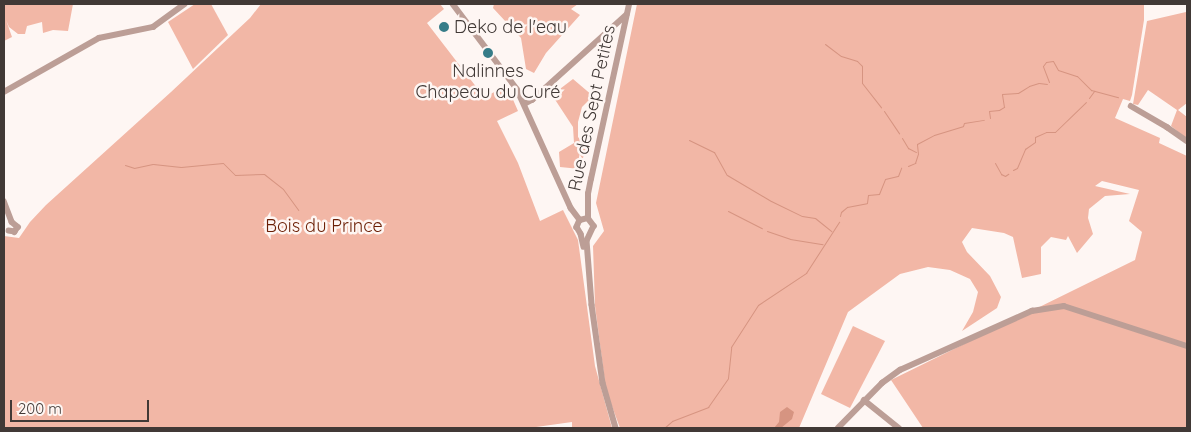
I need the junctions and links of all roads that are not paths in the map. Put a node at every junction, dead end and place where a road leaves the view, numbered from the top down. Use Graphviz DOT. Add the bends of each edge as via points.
graph roads {
  1 [pos="185,4"];
  2 [pos="629,4"];
  3 [pos="456,5"];
  4 [pos="626,15"];
  5 [pos="4,92"];
  6 [pos="524,104"];
  7 [pos="1131,106"];
  8 [pos="1187,142"];
  9 [pos="4,201"];
  10 [pos="588,218"];
  11 [pos="580,220"];
  12 [pos="7,231"];
  13 [pos="581,234"];
  14 [pos="589,234"];
  15 [pos="592,305"];
  16 [pos="1187,346"];
  17 [pos="864,400"];
  18 [pos="616,428"];
  19 [pos="838,428"];
  20 [pos="899,428"];
  1 -- 5 [label="street" via="153,27 99,38"];
  2 -- 4 [label="street, Rue des Sept Petites"];
  3 -- 6 [label="street" via="515,85"];
  4 -- 6 [label="street"];
  4 -- 10 [label="street, Rue des Sept Petites" via="591,178"];
  6 -- 11 [label="street" via="571,208"];
  7 -- 8 [label="street"];
  9 -- 12 [label="street" via="12,222"];
  10 -- 11 [label="street"];
  10 -- 14 [label="street" via="594,226"];
  11 -- 13 [label="street" via="577,227"];
  13 -- 14 [label="street"];
  13 -- 15 [label="street"];
  14 -- 15 [label="street" via="587,251"];
  15 -- 18 [label="street" via="602,378"];
  16 -- 17 [label="street" via="1064,306 1032,311 900,370"];
  17 -- 19 [label="street"];
  17 -- 20 [label="street"];
}
